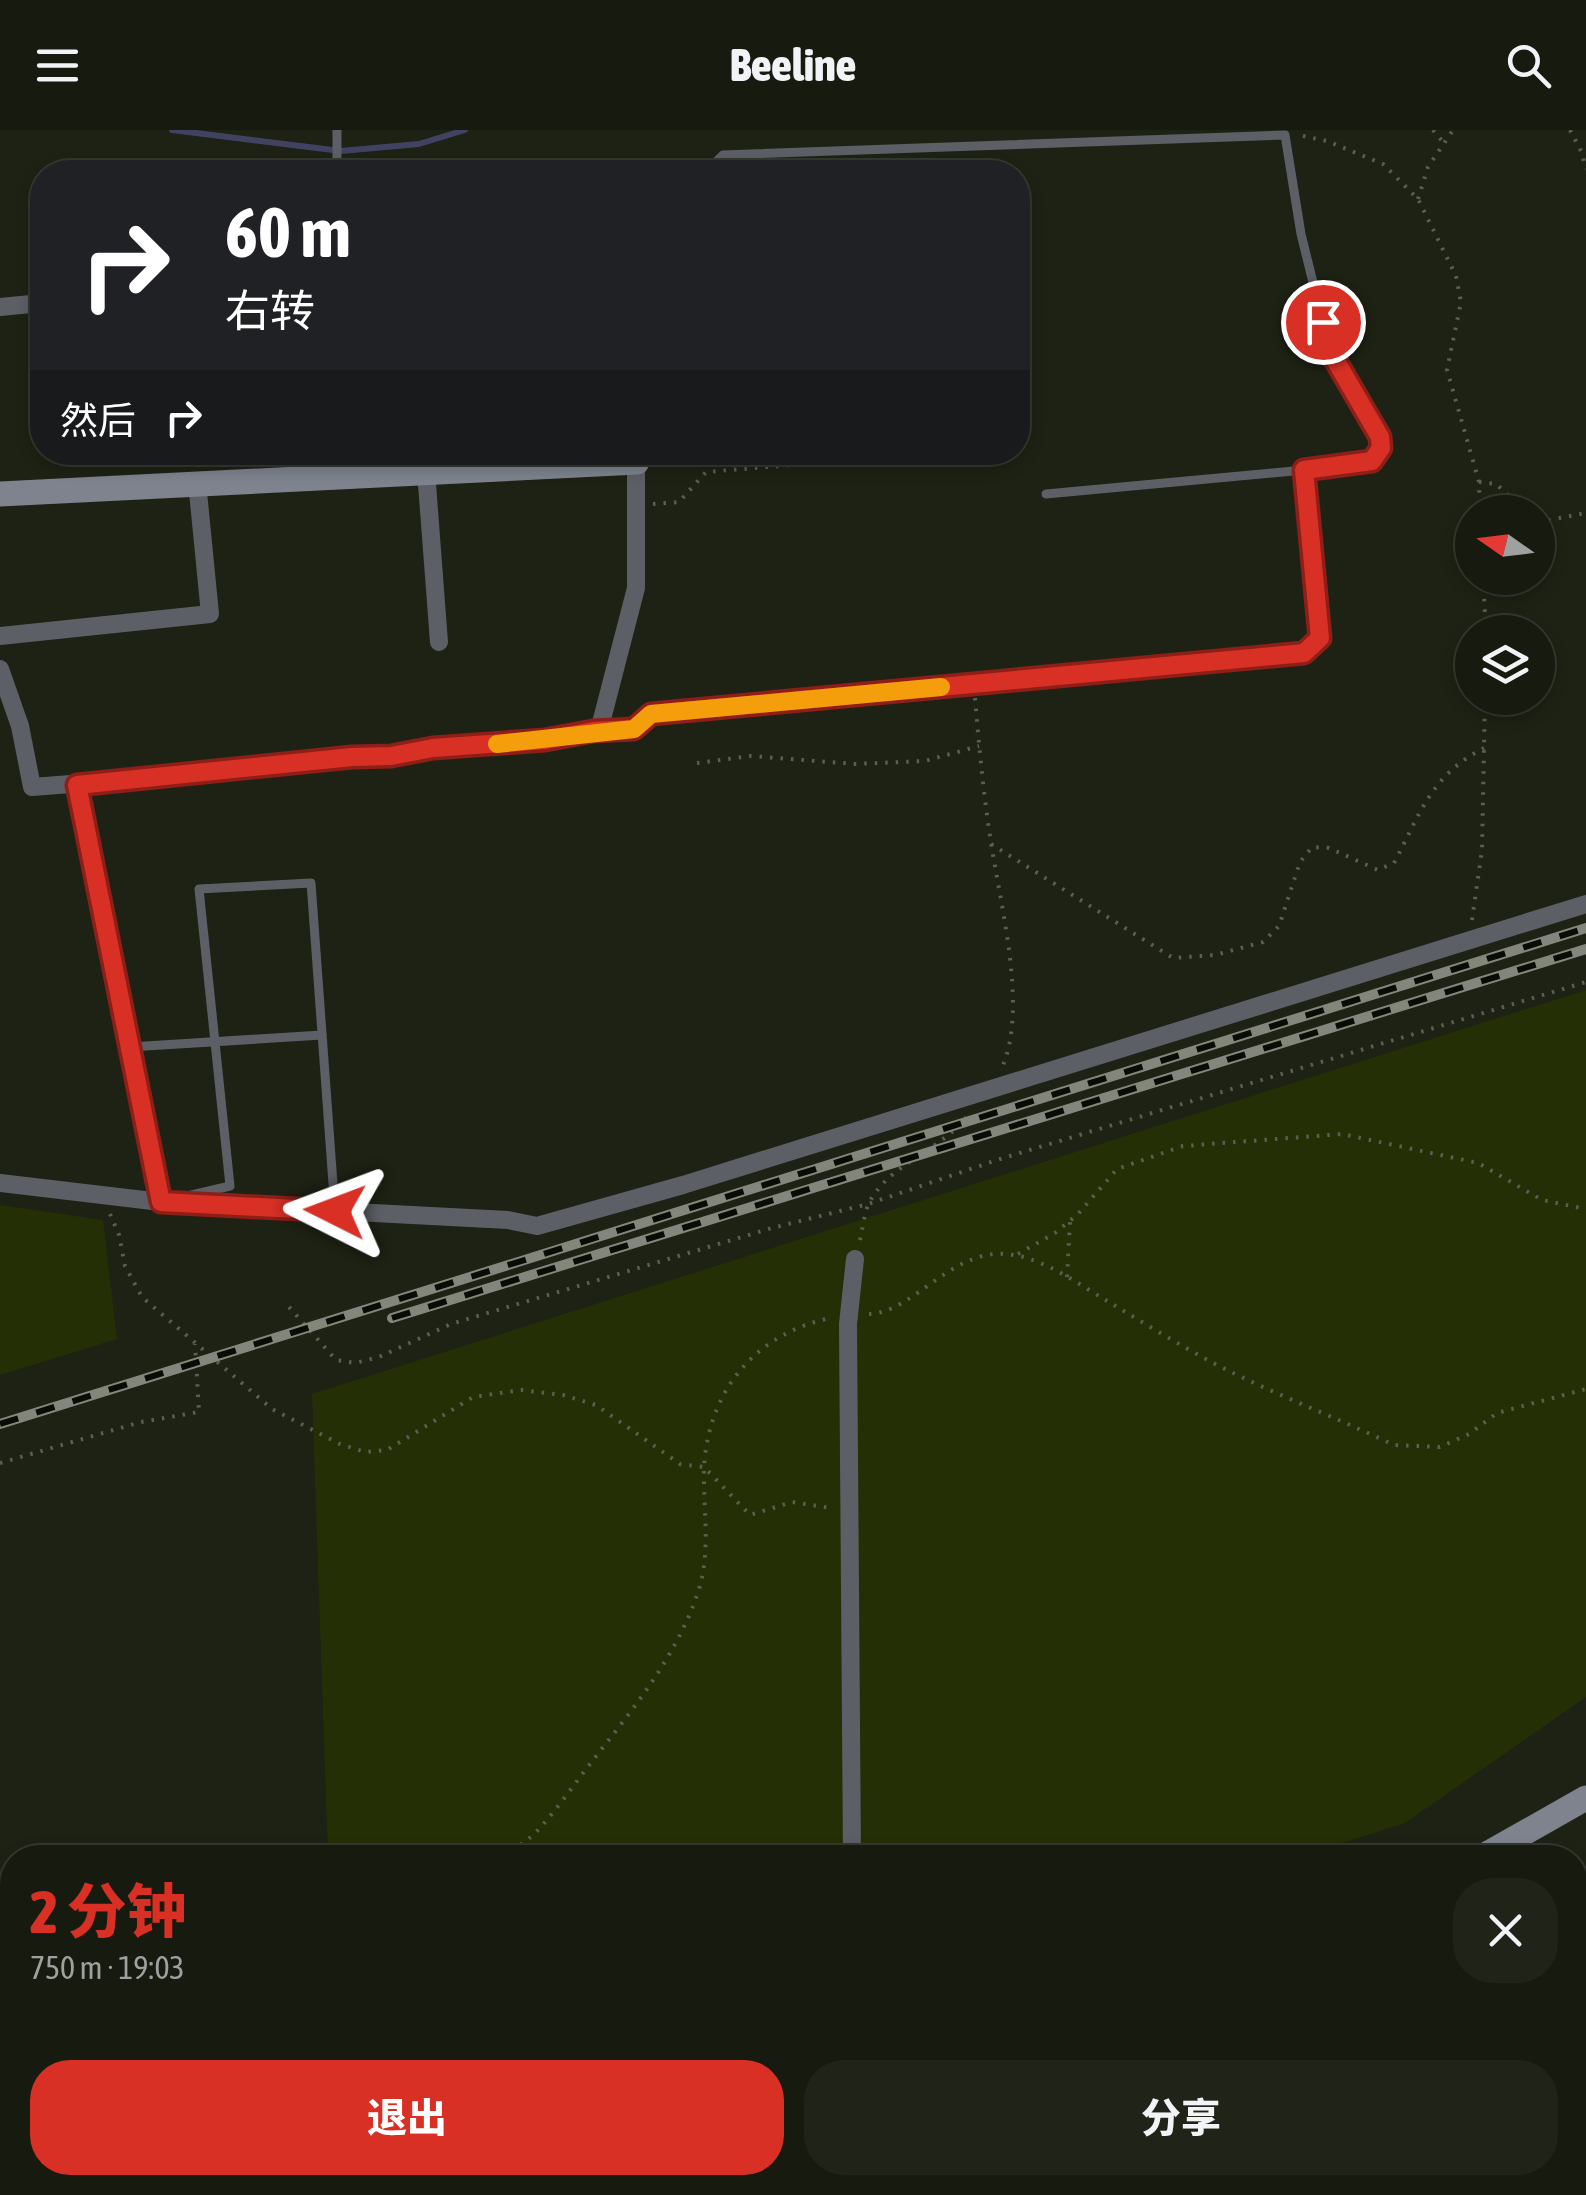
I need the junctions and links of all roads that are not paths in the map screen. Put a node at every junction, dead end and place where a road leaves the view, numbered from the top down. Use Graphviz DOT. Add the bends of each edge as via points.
graph roads {
  1 [pos="337,133"];
  2 [pos="337,160"];
  3 [pos="719,160"];
  4 [pos="30,304"];
  5 [pos="0,307"];
  6 [pos="446,465"];
  7 [pos="636,465"];
  8 [pos="1304,470"];
  9 [pos="426,471"];
  10 [pos="197,482"];
  11 [pos="0,494"];
  12 [pos="1046,494"];
  13 [pos="0,636"];
  14 [pos="439,642"];
  15 [pos="0,669"];
  16 [pos="593,731"];
  17 [pos="77,785"];
  18 [pos="1586,904"];
  19 [pos="322,1035"];
  20 [pos="215,1042"];
  21 [pos="130,1047"];
  22 [pos="0,1183"];
  23 [pos="161,1202"];
  24 [pos="335,1211"];
  25 [pos="856,1260"];
  26 [pos="1586,1798"];
  27 [pos="852,1845"];
  28 [pos="1503,1845"];
  1 -- 2 [label="lane"];
  3 -- 8 [label="lane" via="1285,135 1300,234 1330,351 1381,448 1372,461"];
  4 -- 5 [label="street"];
  6 -- 9 [label="street"];
  7 -- 16 [label="street" via="636,588 601,723"];
  8 -- 12 [label="lane"];
  8 -- 16 [label="lane" via="1320,638 1304,653 651,714 634,729"];
  9 -- 10 [label="street"];
  9 -- 14 [label="street"];
  10 -- 11 [label="street"];
  10 -- 13 [label="street" via="210,614"];
  15 -- 17 [label="street" via="32,787"];
  16 -- 17 [label="street"];
  17 -- 21 [label="street"];
  18 -- 24 [label="street" via="537,1226"];
  19 -- 20 [label="lane"];
  19 -- 20 [label="lane" via="310,882 199,889"];
  19 -- 24 [label="lane"];
  20 -- 21 [label="lane"];
  20 -- 23 [label="lane" via="230,1186"];
  21 -- 23 [label="street"];
  22 -- 23 [label="street"];
  23 -- 24 [label="street"];
  25 -- 27 [label="street" via="849,1314"];
  26 -- 28 [label="street"];
}
